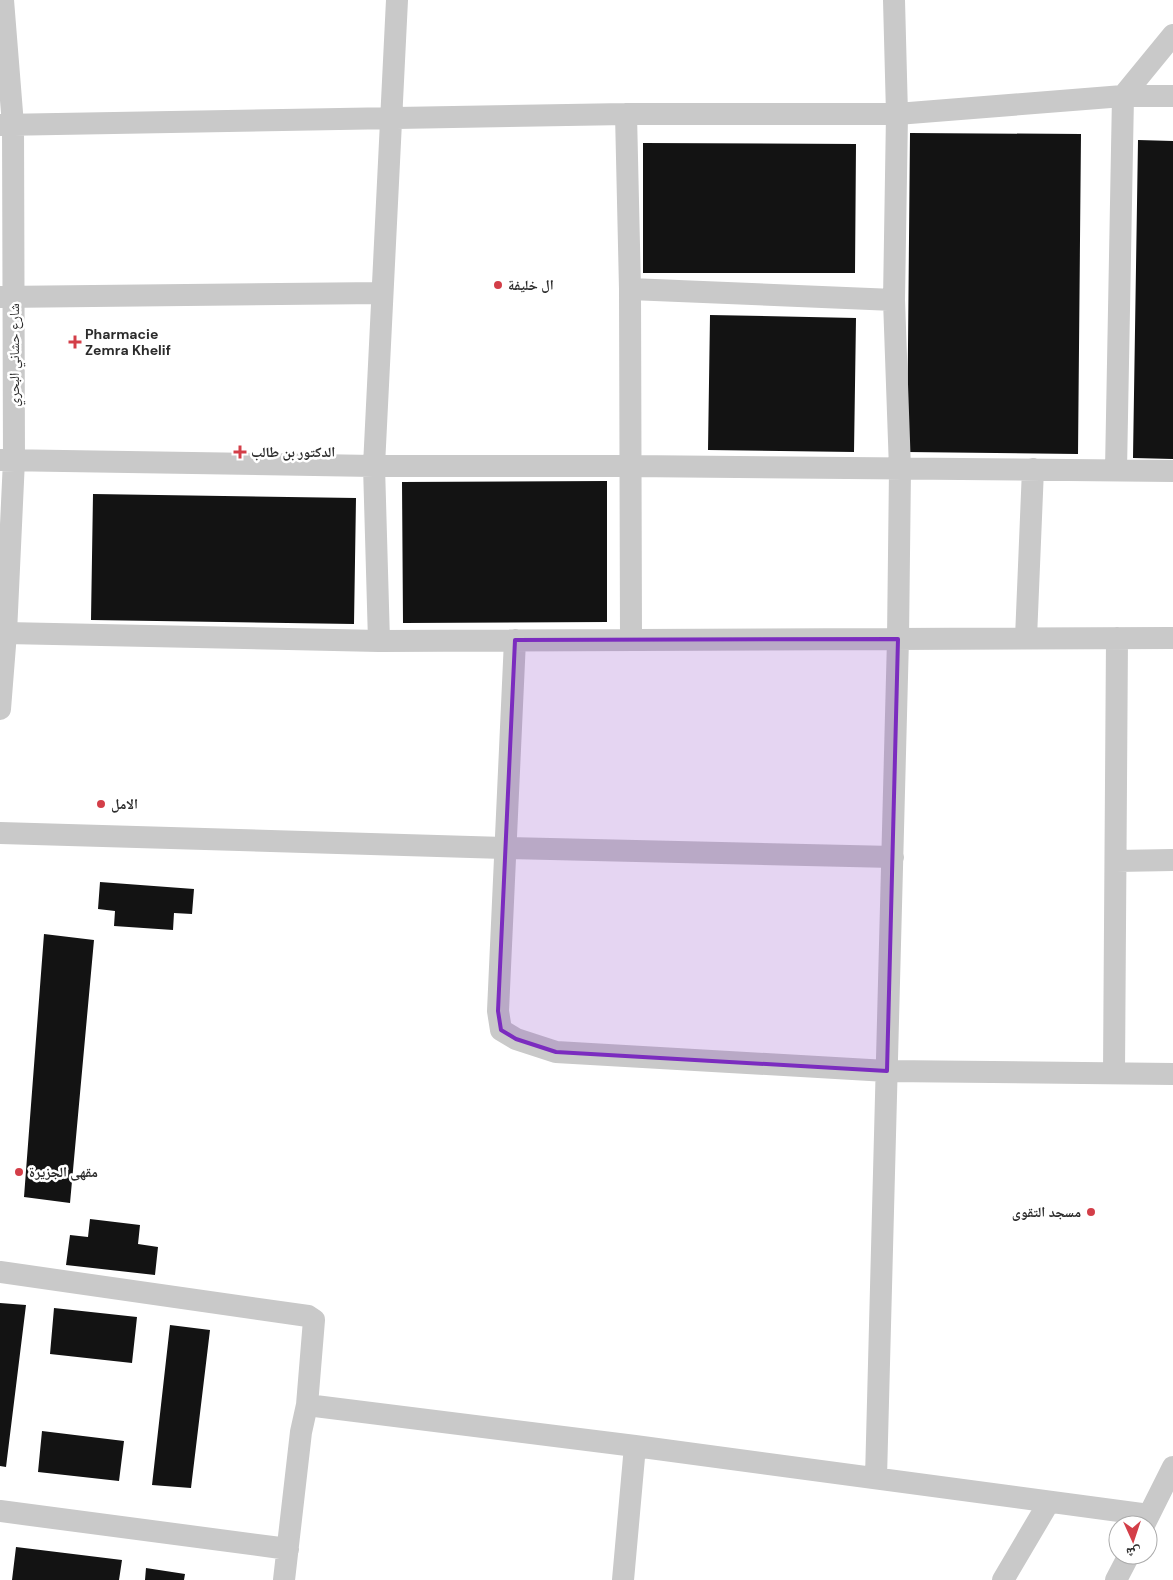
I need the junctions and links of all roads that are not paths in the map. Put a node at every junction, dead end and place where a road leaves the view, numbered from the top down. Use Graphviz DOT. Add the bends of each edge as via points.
graph roads {
  1 [pos="3,0"];
  2 [pos="396,0"];
  3 [pos="894,0"];
  4 [pos="1173,35"];
  5 [pos="1123,96"];
  6 [pos="1173,96"];
  7 [pos="626,114"];
  8 [pos="897,114"];
  9 [pos="390,118"];
  10 [pos="6,125"];
  11 [pos="630,289"];
  12 [pos="382,292"];
  13 [pos="7,298"];
  14 [pos="894,300"];
  15 [pos="7,460"];
  16 [pos="374,466"];
  17 [pos="630,466"];
  18 [pos="900,469"];
  19 [pos="1033,469"];
  20 [pos="1116,470"];
  21 [pos="1173,471"];
  22 [pos="6,632"];
  23 [pos="1026,638"];
  24 [pos="1117,638"];
  25 [pos="1173,638"];
  26 [pos="898,639"];
  27 [pos="515,640"];
  28 [pos="631,640"];
  29 [pos="379,641"];
  30 [pos="0,703"];
  31 [pos="0,833"];
  32 [pos="504,848"];
  33 [pos="892,857"];
  34 [pos="1173,860"];
  35 [pos="1116,861"];
  36 [pos="887,1071"];
  37 [pos="1114,1072"];
  38 [pos="1173,1074"];
  39 [pos="0,1272"];
  40 [pos="307,1404"];
  41 [pos="635,1446"];
  42 [pos="1173,1466"];
  43 [pos="876,1478"];
  44 [pos="1049,1502"];
  45 [pos="0,1511"];
  46 [pos="1119,1515"];
  47 [pos="1148,1515"];
  48 [pos="288,1549"];
  49 [pos="1124,1565"];
  50 [pos="284,1580"];
  51 [pos="623,1580"];
  52 [pos="1003,1580"];
  53 [pos="1116,1580"];
  1 -- 10 [label="street, شارع حشاني البحري"];
  2 -- 9 [label="street"];
  3 -- 8 [label="street"];
  4 -- 5 [label="street"];
  5 -- 6 [label="street"];
  5 -- 8 [label="street"];
  5 -- 20 [label="street"];
  7 -- 8 [label="street"];
  7 -- 9 [label="street"];
  7 -- 11 [label="street"];
  8 -- 14 [label="street"];
  9 -- 10 [label="street"];
  9 -- 12 [label="street"];
  10 -- 13 [label="street, شارع حشاني البحري"];
  11 -- 14 [label="street"];
  11 -- 17 [label="street"];
  12 -- 13 [label="street"];
  12 -- 16 [label="street"];
  13 -- 15 [label="street, شارع حشاني البحري"];
  14 -- 18 [label="street"];
  15 -- 16 [label="street"];
  15 -- 22 [label="street, شارع حشاني البحري"];
  16 -- 17 [label="street"];
  16 -- 29 [label="street"];
  17 -- 18 [label="street"];
  17 -- 28 [label="street"];
  18 -- 19 [label="street"];
  18 -- 26 [label="street"];
  19 -- 20 [label="street"];
  19 -- 23 [label="street"];
  20 -- 21 [label="street"];
  22 -- 29 [label="street"];
  22 -- 30 [label="street, شارع حشاني البحري"];
  23 -- 24 [label="street"];
  23 -- 26 [label="street"];
  24 -- 25 [label="street"];
  24 -- 35 [label="street"];
  26 -- 28 [label="street"];
  26 -- 33 [label="street"];
  27 -- 28 [label="street"];
  27 -- 29 [label="street"];
  27 -- 32 [label="street"];
  31 -- 32 [label="street"];
  32 -- 33 [label="street"];
  32 -- 36 [label="street" via="498,1011 501,1030 516,1039 556,1052"];
  33 -- 36 [label="street"];
  34 -- 35 [label="street"];
  35 -- 37 [label="street"];
  36 -- 37 [label="street"];
  36 -- 43 [label="street"];
  37 -- 38 [label="street"];
  39 -- 40 [label="street" via="308,1316 314,1320"];
  40 -- 41 [label="street"];
  40 -- 48 [label="street"];
  41 -- 43 [label="street"];
  41 -- 51 [label="street"];
  42 -- 47 [label="street"];
  43 -- 44 [label="street"];
  44 -- 46 [label="street"];
  44 -- 52 [label="street"];
  45 -- 48 [label="street"];
  48 -- 50 [label="street"];
  49 -- 53 [label="street"];
}
